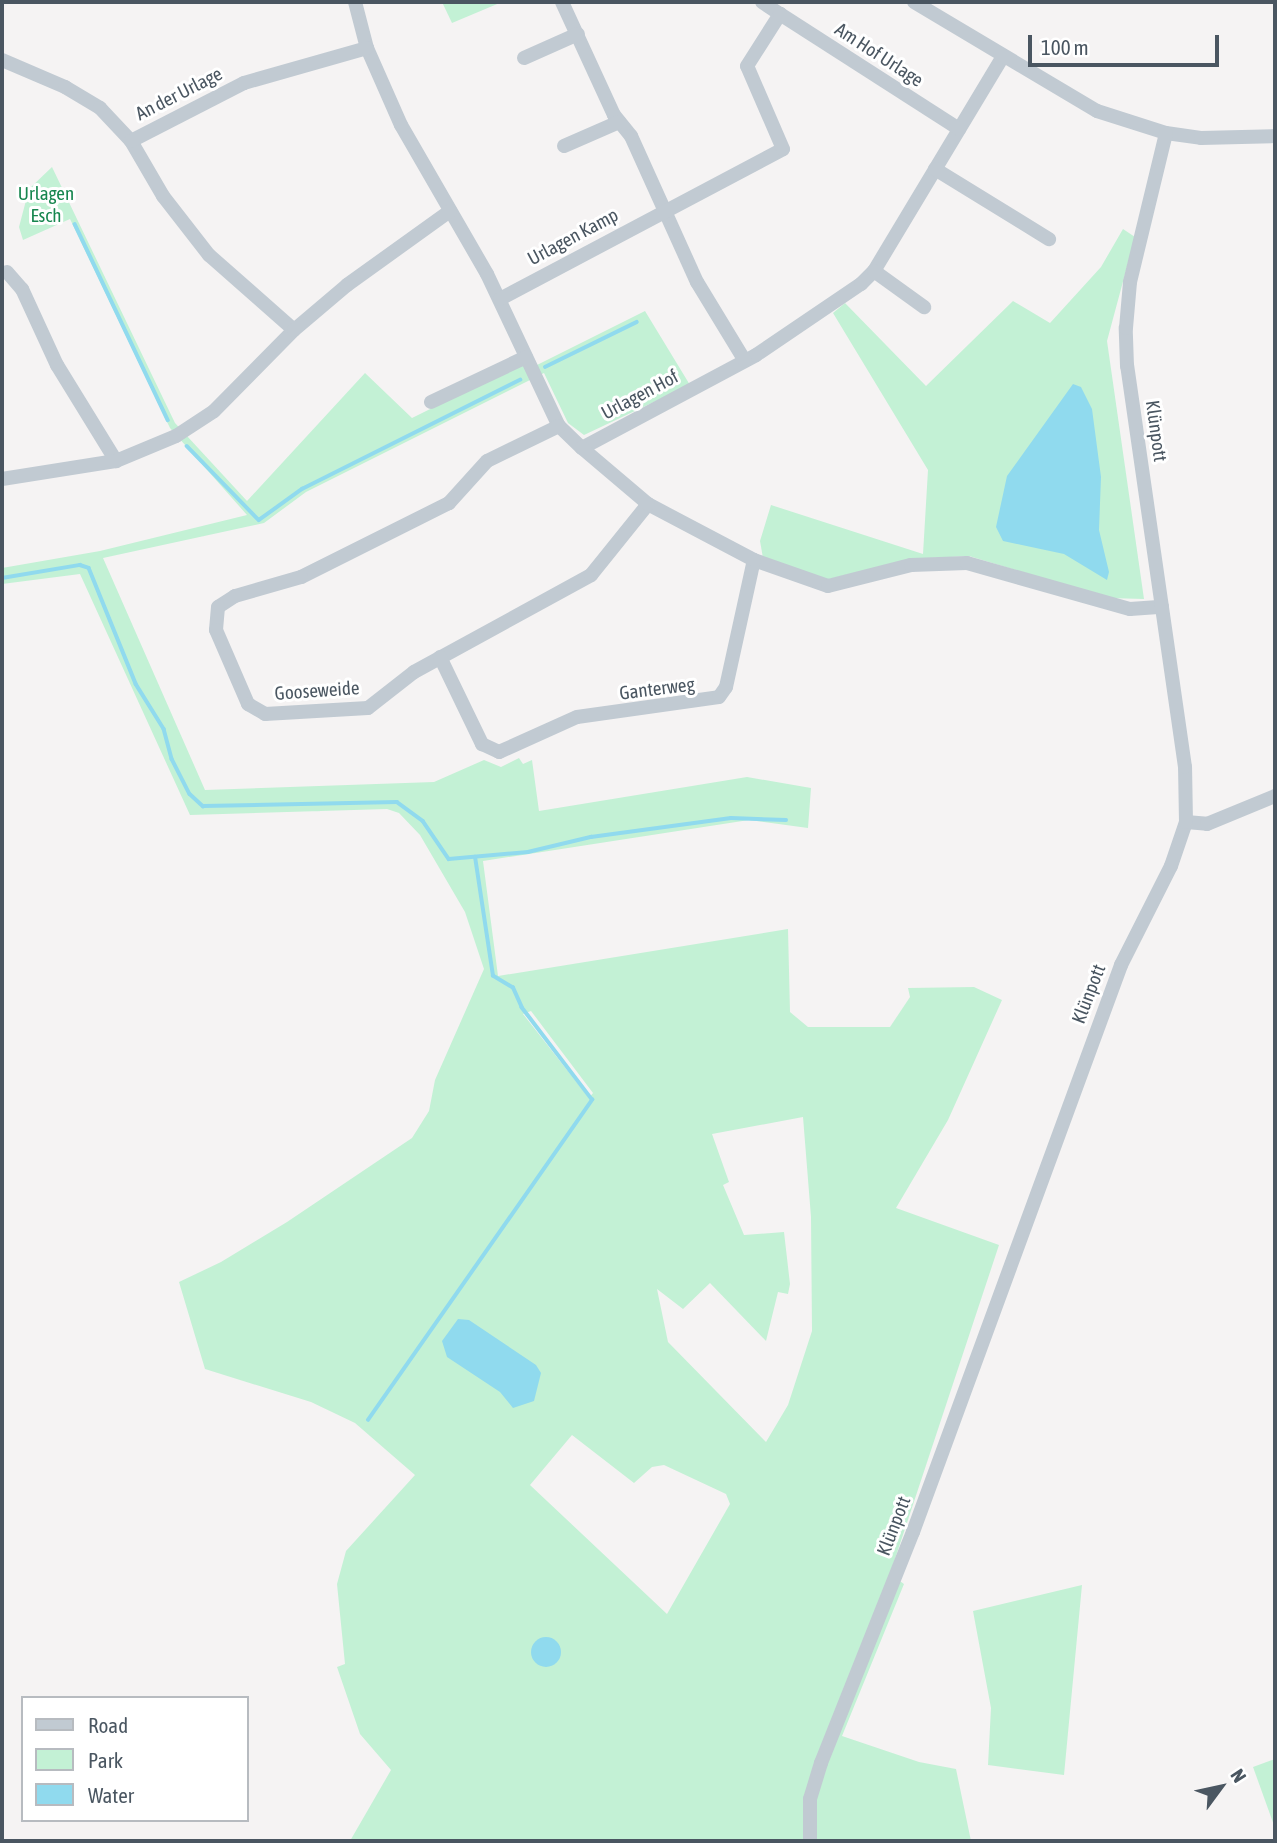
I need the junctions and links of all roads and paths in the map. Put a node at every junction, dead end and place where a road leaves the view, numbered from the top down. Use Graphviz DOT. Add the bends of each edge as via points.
graph roads {
  1 [pos="355,2"];
  2 [pos="562,2"];
  3 [pos="762,2"];
  4 [pos="914,2"];
  5 [pos="780,14"];
  6 [pos="578,34"];
  7 [pos="367,48"];
  8 [pos="1003,56"];
  9 [pos="524,58"];
  10 [pos="2,60"];
  11 [pos="619,122"];
  12 [pos="958,129"];
  13 [pos="1166,133"];
  14 [pos="1275,135"];
  15 [pos="131,141"];
  16 [pos="564,146"];
  17 [pos="935,169"];
  18 [pos="664,209"];
  19 [pos="450,211"];
  20 [pos="1049,239"];
  21 [pos="874,271"];
  22 [pos="7,272"];
  23 [pos="499,299"];
  24 [pos="923,307"];
  25 [pos="294,330"];
  26 [pos="526,357"];
  27 [pos="745,361"];
  28 [pos="431,402"];
  29 [pos="559,426"];
  30 [pos="582,448"];
  31 [pos="116,461"];
  32 [pos="2,478"];
  33 [pos="648,504"];
  34 [pos="754,561"];
  35 [pos="1162,607"];
  36 [pos="440,657"];
  37 [pos="1275,796"];
  38 [pos="1186,822"];
  39 [pos="810,1841"];
  1 -- 7 [label="street"];
  2 -- 6 [label="street"];
  3 -- 5 [label="street, Am Hof Urlage"];
  4 -- 8 [label="street"];
  5 -- 12 [label="street, Am Hof Urlage"];
  5 -- 18 [label="street, Urlagen Kamp" via="747,66 783,149"];
  6 -- 9 [label="street"];
  6 -- 11 [label="street"];
  7 -- 15 [label="street, An der Urlage" via="244,83"];
  7 -- 19 [label="street" via="401,125"];
  8 -- 12 [label="street, Urlagen Hof"];
  8 -- 13 [label="street" via="1097,111"];
  10 -- 15 [label="street" via="100,108"];
  11 -- 16 [label="street"];
  11 -- 18 [label="street" via="631,136"];
  12 -- 17 [label="street, Urlagen Hof"];
  13 -- 14 [label="street" via="1201,138"];
  13 -- 35 [label="street, Klünpott" via="1130,282 1126,328"];
  15 -- 25 [label="street, An der Urlage" via="163,196 209,255"];
  17 -- 20 [label="street"];
  17 -- 21 [label="street, Urlagen Hof"];
  18 -- 23 [label="street, Urlagen Kamp"];
  18 -- 27 [label="street" via="697,282"];
  19 -- 23 [label="street"];
  19 -- 25 [label="street"];
  21 -- 24 [label="street"];
  21 -- 27 [label="street, Urlagen Hof"];
  22 -- 31 [label="street" via="22,289 57,365"];
  23 -- 26 [label="street"];
  25 -- 31 [label="street" via="214,411 176,436"];
  26 -- 28 [label="street"];
  26 -- 29 [label="street"];
  27 -- 30 [label="street, Urlagen Hof"];
  29 -- 30 [label="street"];
  29 -- 36 [label="street, Gooseweide" via="487,461 449,503 301,577 235,596 214,615 248,704 265,714 360,712"];
  30 -- 33 [label="street"];
  31 -- 32 [label="street"];
  33 -- 34 [label="street"];
  33 -- 36 [label="street, Gooseweide" via="591,575"];
  34 -- 35 [label="street" via="828,586 911,565 967,563 1130,609"];
  34 -- 36 [label="street, Ganterweg" via="726,687 707,702 577,717 499,752 482,744"];
  35 -- 38 [label="street, Klünpott" via="1185,766"];
  37 -- 38 [label="street" via="1207,824"];
  38 -- 39 [label="street, Klünpott" via="1171,866 1121,965 913,1532 821,1763 810,1799"];
}
